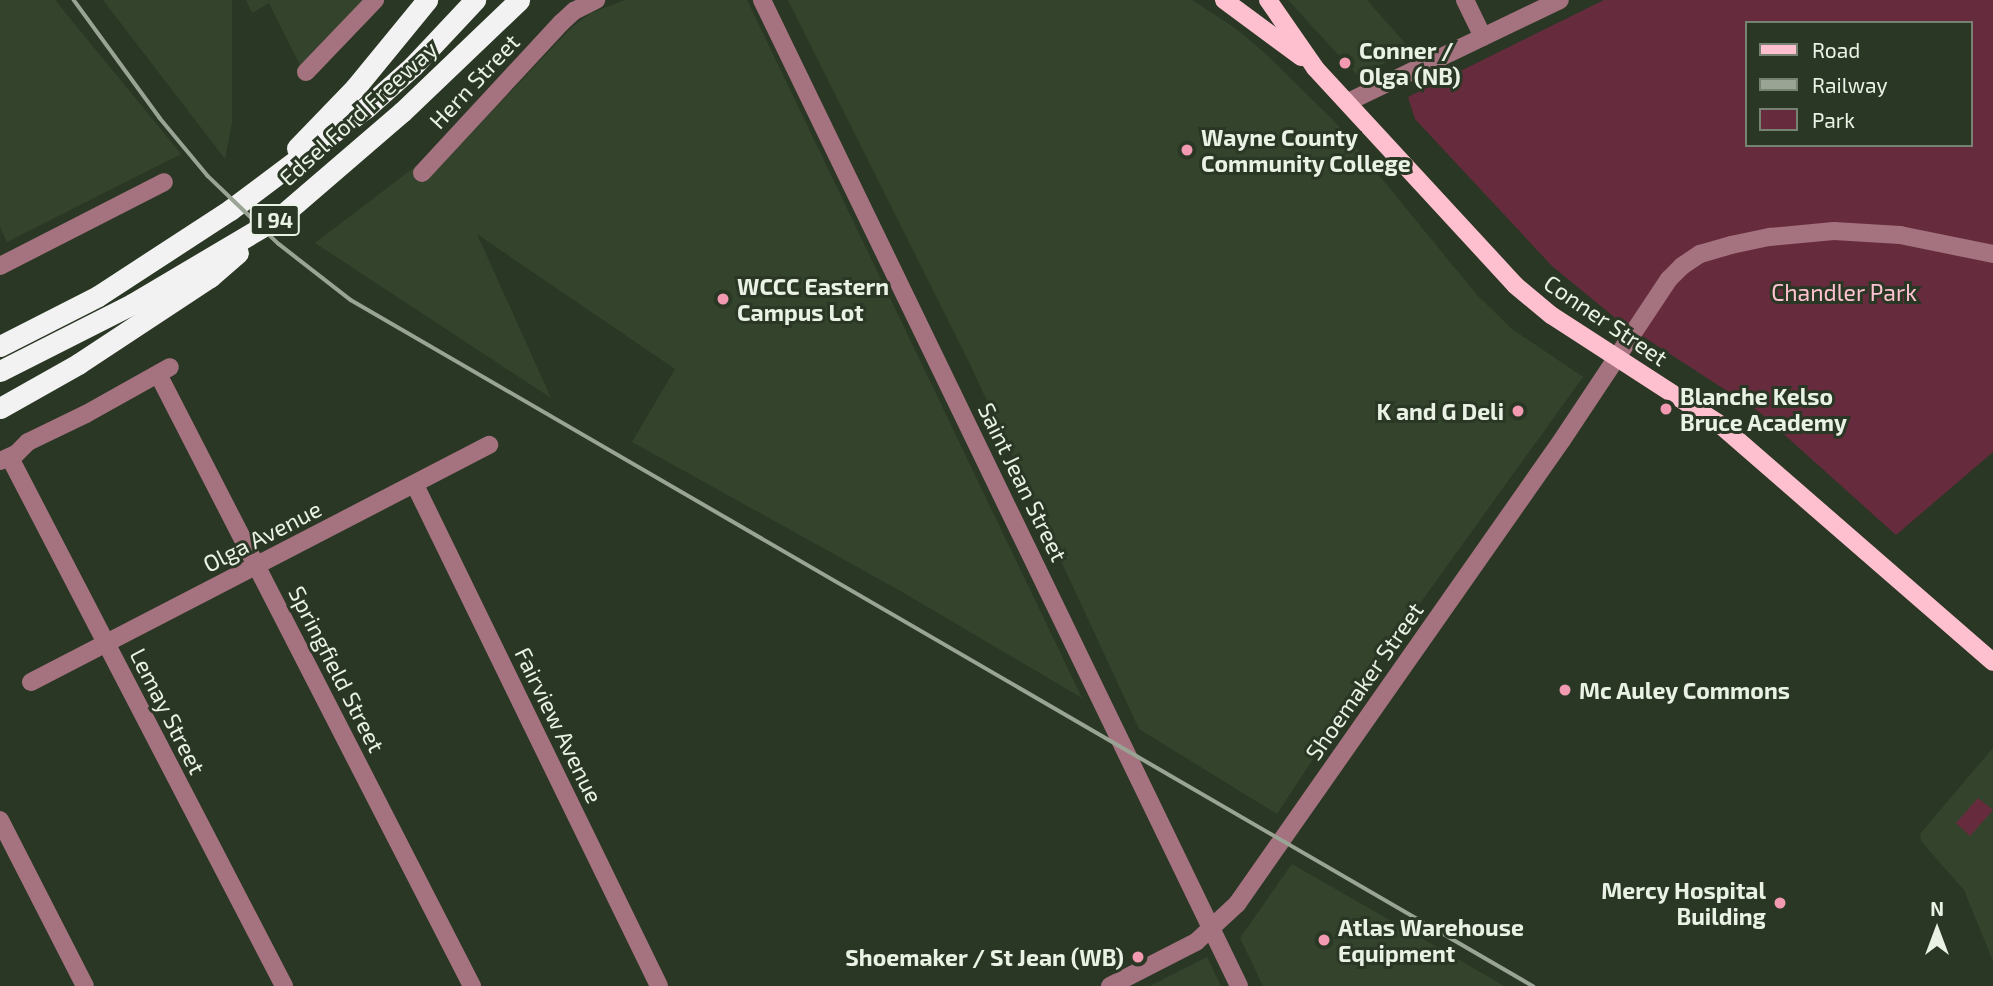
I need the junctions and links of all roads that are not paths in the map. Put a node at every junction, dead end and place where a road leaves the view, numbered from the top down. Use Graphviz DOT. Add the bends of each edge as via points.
graph roads {
  1 [pos="375,0"];
  2 [pos="427,0"];
  3 [pos="475,0"];
  4 [pos="519,0"];
  5 [pos="596,0"];
  6 [pos="762,0"];
  7 [pos="1224,0"];
  8 [pos="1268,0"];
  9 [pos="1465,0"];
  10 [pos="1560,0"];
  11 [pos="1483,37"];
  12 [pos="1315,68"];
  13 [pos="306,72"];
  14 [pos="1348,103"];
  15 [pos="422,173"];
  16 [pos="164,182"];
  17 [pos="262,183"];
  18 [pos="281,216"];
  19 [pos="1993,254"];
  20 [pos="0,266"];
  21 [pos="0,346"];
  22 [pos="1616,358"];
  23 [pos="0,371"];
  24 [pos="0,408"];
  25 [pos="489,444"];
  26 [pos="5,459"];
  27 [pos="415,485"];
  28 [pos="257,567"];
  29 [pos="106,643"];
  30 [pos="1993,662"];
  31 [pos="31,682"];
  32 [pos="0,820"];
  33 [pos="1211,929"];
  34 [pos="85,986"];
  35 [pos="284,986"];
  36 [pos="472,986"];
  37 [pos="659,986"];
  38 [pos="1110,986"];
  39 [pos="1239,986"];
  1 -- 13 [label="street"];
  2 -- 17 [label="highway" via="355,89"];
  3 -- 17 [label="highway, Edsel Ford Freeway / I 94" via="366,108"];
  4 -- 18 [label="highway, Edsel Ford Freeway / I 94" via="402,112"];
  5 -- 15 [label="street, Hern Street" via="561,23"];
  6 -- 33 [label="street, Saint Jean Street"];
  7 -- 12 [label="main road"];
  8 -- 12 [label="main road, Conner Street"];
  9 -- 11 [label="street"];
  10 -- 11 [label="street"];
  11 -- 14 [label="street"];
  12 -- 14 [label="main road, Conner Street"];
  14 -- 22 [label="main road, Conner Street" via="1510,280 1551,315"];
  16 -- 20 [label="street"];
  17 -- 21 [label="highway, Edsel Ford Freeway / I 94" via="165,255 98,296"];
  18 -- 23 [label="highway, Edsel Ford Freeway / I 94" via="132,304"];
  18 -- 24 [label="highway" via="210,277 78,364"];
  19 -- 22 [label="street, Shoemaker Street" via="1867,232 1802,233 1731,245 1700,254 1682,266"];
  22 -- 30 [label="main road, Conner Street" via="1718,423"];
  22 -- 33 [label="street, Shoemaker Street" via="1282,841 1237,904"];
  25 -- 27 [label="street, Olga Avenue"];
  26 -- 28 [label="street, Springfield Street" via="28,442 164,370"];
  26 -- 29 [label="street, Lemay Street"];
  27 -- 28 [label="street, Olga Avenue"];
  27 -- 37 [label="street, Fairview Avenue"];
  28 -- 29 [label="street, Olga Avenue"];
  28 -- 36 [label="street, Springfield Street"];
  29 -- 31 [label="street, Olga Avenue"];
  29 -- 35 [label="street, Lemay Street"];
  32 -- 34 [label="street"];
  33 -- 38 [label="street, Shoemaker Street" via="1196,942"];
  33 -- 39 [label="street, Saint Jean Street"];
}
